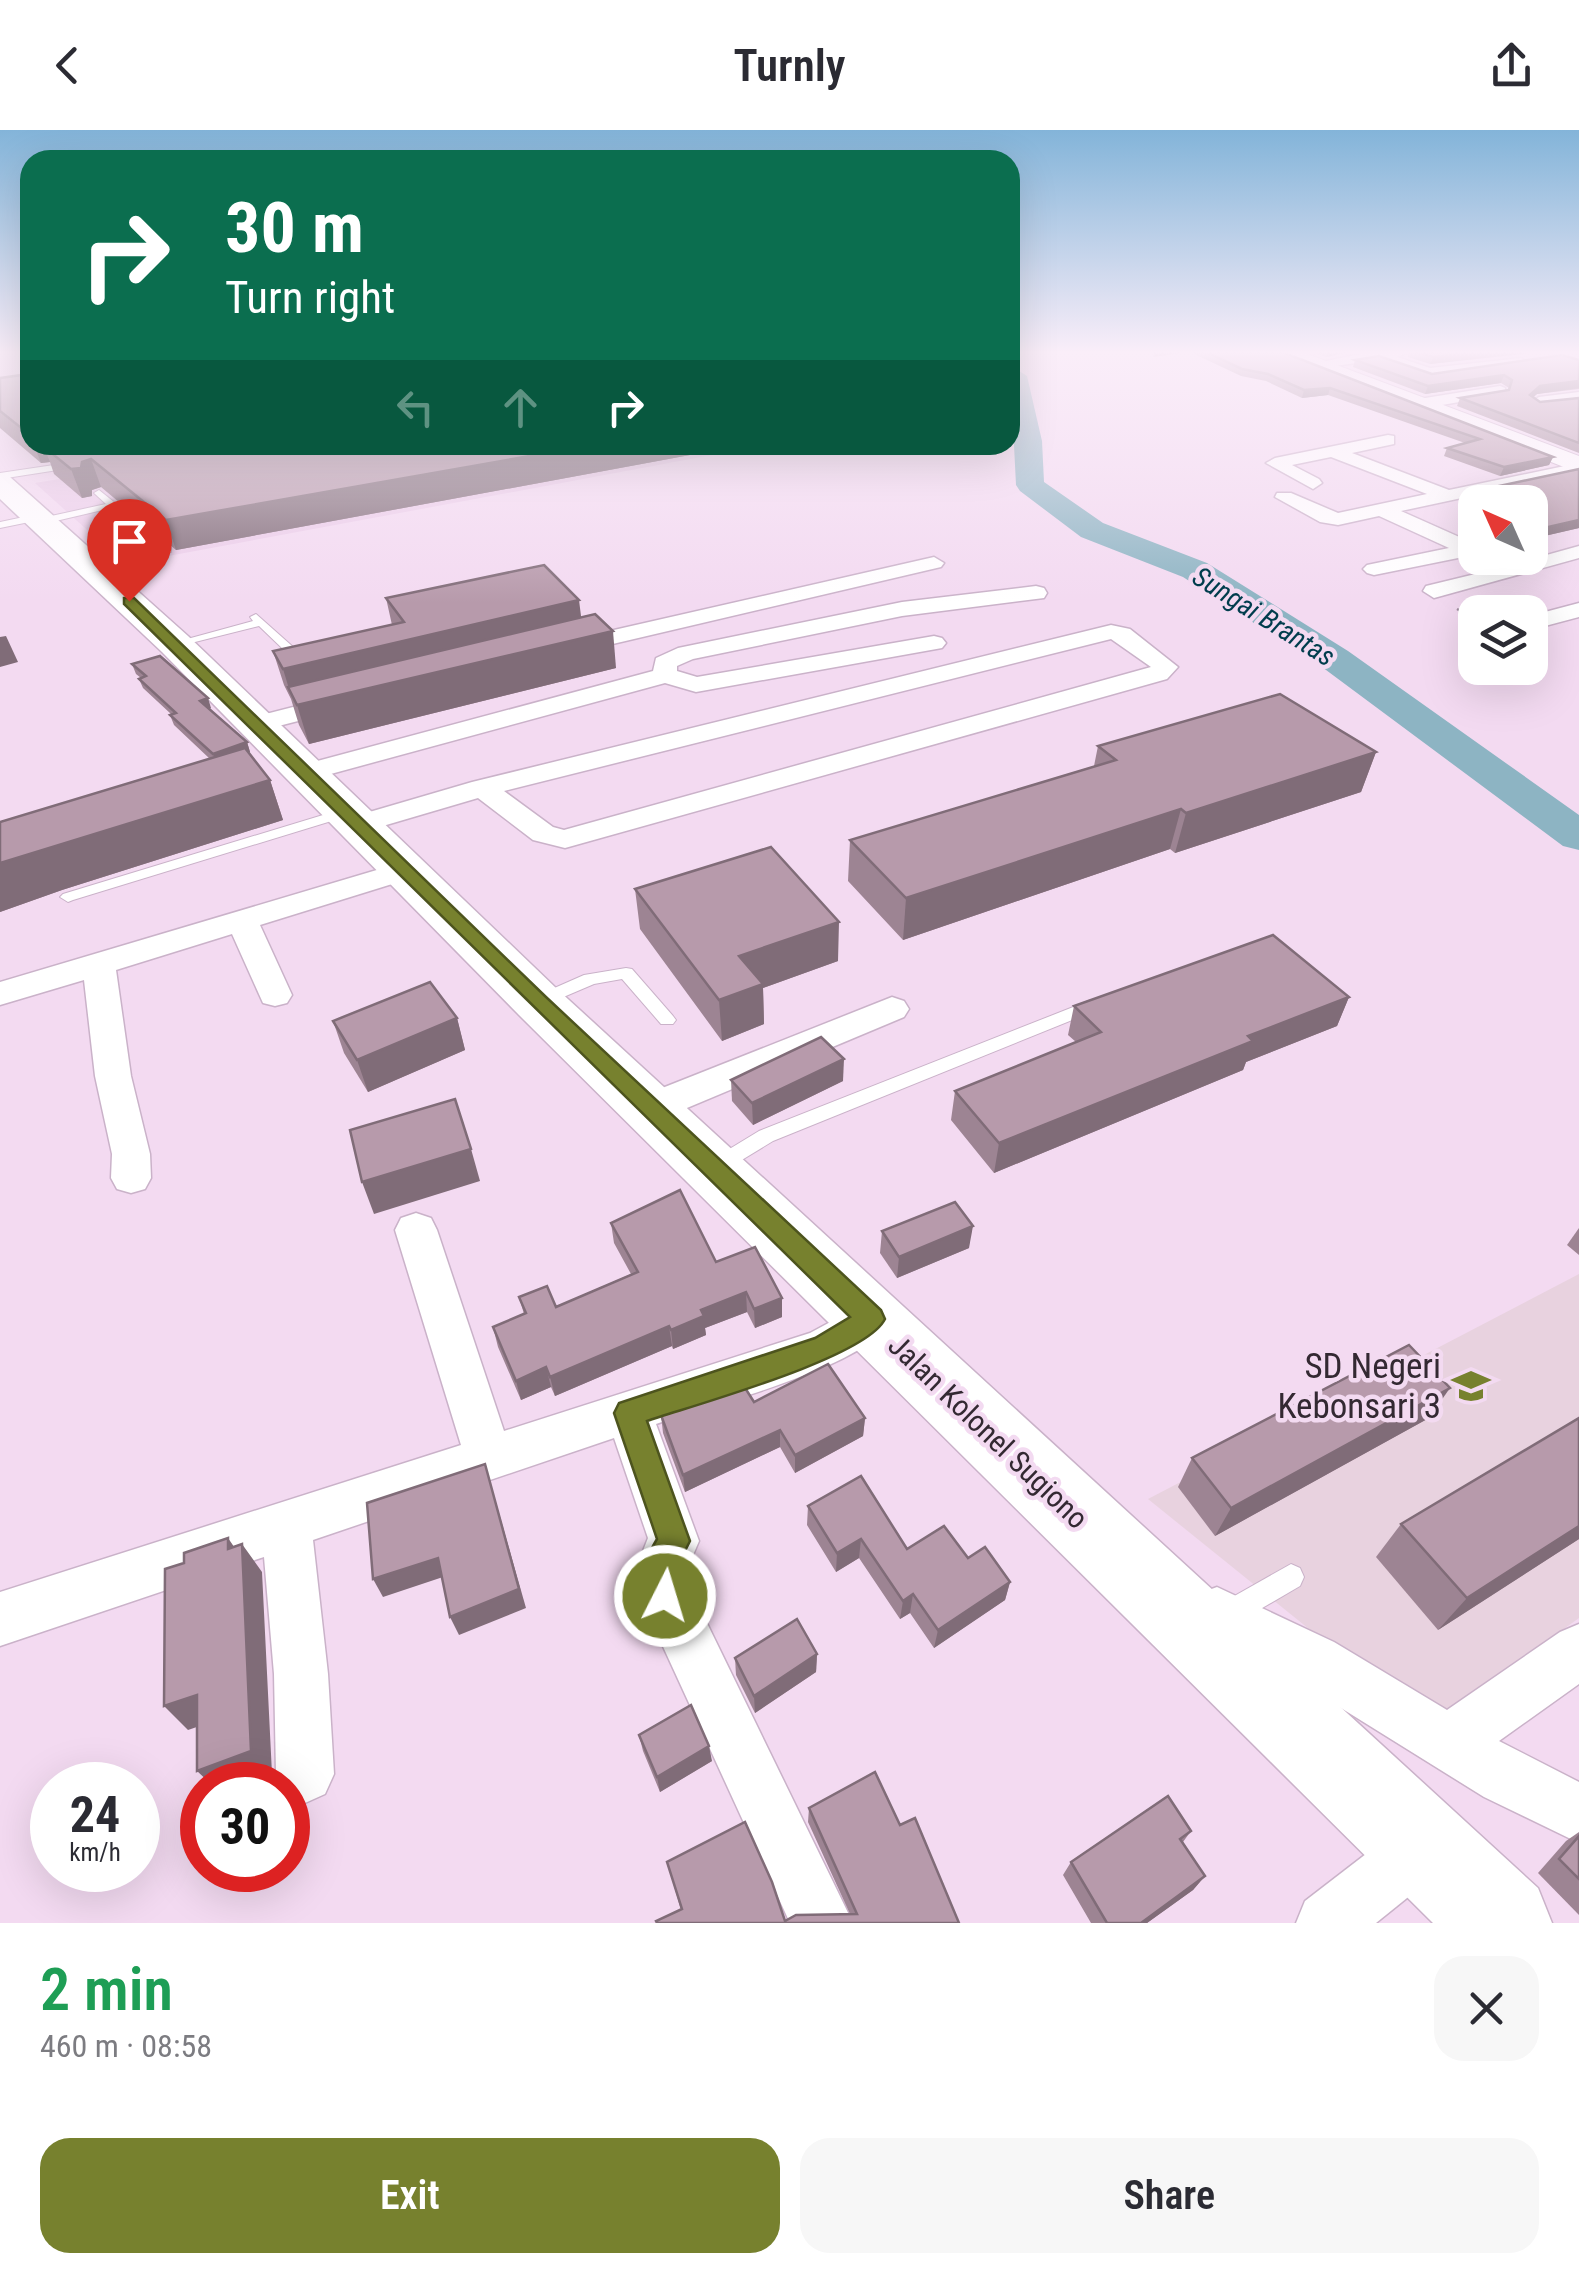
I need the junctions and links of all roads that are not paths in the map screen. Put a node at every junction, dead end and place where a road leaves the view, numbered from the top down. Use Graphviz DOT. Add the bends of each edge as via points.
graph roads {
  1 [pos="1500,436"];
  2 [pos="1388,440"];
  3 [pos="1331,451"];
  4 [pos="74,464"];
  5 [pos="1579,466"];
  6 [pos="0,479"];
  7 [pos="100,493"];
  8 [pos="1284,497"];
  9 [pos="1451,498"];
  10 [pos="112,504"];
  11 [pos="1375,513"];
  12 [pos="40,519"];
  13 [pos="1410,524"];
  14 [pos="0,525"];
  15 [pos="1337,540"];
  16 [pos="1458,545"];
  17 [pos="166,550"];
  18 [pos="1579,552"];
  19 [pos="1458,556"];
  20 [pos="1548,561"];
  21 [pos="934,563"];
  22 [pos="1374,569"];
  23 [pos="1498,575"];
  24 [pos="1434,592"];
  25 [pos="1036,594"];
  26 [pos="1579,610"];
  27 [pos="1548,618"];
  28 [pos="934,642"];
  29 [pos="175,644"];
  30 [pos="288,648"];
  31 [pos="544,653"];
  32 [pos="666,676"];
  33 [pos="371,696"];
  34 [pos="256,724"];
  35 [pos="305,773"];
  36 [pos="486,791"];
  37 [pos="370,834"];
  38 [pos="68,898"];
  39 [pos="242,920"];
  40 [pos="99,964"];
  41 [pos="0,994"];
  42 [pos="276,994"];
  43 [pos="1111,998"];
  44 [pos="538,1002"];
  45 [pos="892,1009"];
  46 [pos="667,1020"];
  47 [pos="650,1108"];
  48 [pos="714,1168"];
  49 [pos="131,1178"];
  50 [pos="416,1230"];
  51 [pos="871,1319"];
  52 [pos="630,1413"];
  53 [pos="490,1458"];
  54 [pos="286,1524"];
  55 [pos="1291,1577"];
  56 [pos="1193,1607"];
  57 [pos="0,1619"];
  58 [pos="1579,1651"];
  59 [pos="1449,1742"];
  60 [pos="305,1762"];
  61 [pos="1579,1814"];
  62 [pos="1422,1848"];
  63 [pos="822,1923"];
  64 [pos="1327,1923"];
  65 [pos="1503,1923"];
  1 -- 5 [label="main road"];
  2 -- 3 [label="street"];
  3 -- 9 [label="street"];
  3 -- 11 [label="street" via="1275,463"];
  4 -- 6 [label="lane"];
  5 -- 9 [label="street"];
  6 -- 12 [label="main road, Jalan Kolonel Sugiono"];
  7 -- 10 [label="lane"];
  8 -- 11 [label="street" via="1327,518"];
  9 -- 11 [label="street"];
  10 -- 12 [label="lane"];
  10 -- 17 [label="lane"];
  11 -- 13 [label="street"];
  12 -- 14 [label="lane"];
  12 -- 29 [label="main road, Jalan Kolonel Sugiono"];
  13 -- 15 [label="street"];
  13 -- 16 [label="street"];
  18 -- 20 [label="street"];
  19 -- 22 [label="street"];
  21 -- 31 [label="street"];
  23 -- 24 [label="street"];
  25 -- 32 [label="street" via="902,610 686,653 664,663"];
  26 -- 27 [label="street"];
  28 -- 32 [label="street" via="696,686"];
  29 -- 30 [label="lane" via="257,618"];
  29 -- 34 [label="main road, Jalan Kolonel Sugiono"];
  32 -- 35 [label="street"];
  33 -- 34 [label="street"];
  34 -- 35 [label="main road, Jalan Kolonel Sugiono"];
  35 -- 37 [label="main road, Jalan Kolonel Sugiono"];
  36 -- 36 [label="street" via="1111,632 1166,668 564,838 544,834"];
  36 -- 37 [label="street"];
  37 -- 38 [label="lane"];
  37 -- 39 [label="street"];
  37 -- 44 [label="main road, Jalan Kolonel Sugiono"];
  39 -- 40 [label="street"];
  39 -- 42 [label="street"];
  40 -- 41 [label="street"];
  40 -- 49 [label="street"];
  43 -- 48 [label="lane" via="766,1136"];
  44 -- 46 [label="lane" via="626,973"];
  44 -- 47 [label="main road, Jalan Kolonel Sugiono"];
  45 -- 47 [label="street"];
  47 -- 48 [label="main road, Jalan Kolonel Sugiono"];
  48 -- 51 [label="main road, Jalan Kolonel Sugiono"];
  50 -- 53 [label="street"];
  51 -- 52 [label="street" via="824,1348"];
  51 -- 56 [label="main road, Jalan Kolonel Sugiono"];
  52 -- 53 [label="street"];
  52 -- 63 [label="street" via="674,1541 658,1579"];
  53 -- 54 [label="street"];
  54 -- 57 [label="street"];
  54 -- 60 [label="street"];
  55 -- 56 [label="lane"];
  56 -- 59 [label="street" via="1316,1661"];
  56 -- 62 [label="main road, Jalan Kolonel Sugiono"];
  58 -- 59 [label="street"];
  59 -- 61 [label="street"];
  62 -- 64 [label="street"];
  62 -- 65 [label="main road, Jalan Kolonel Sugiono"];
}
